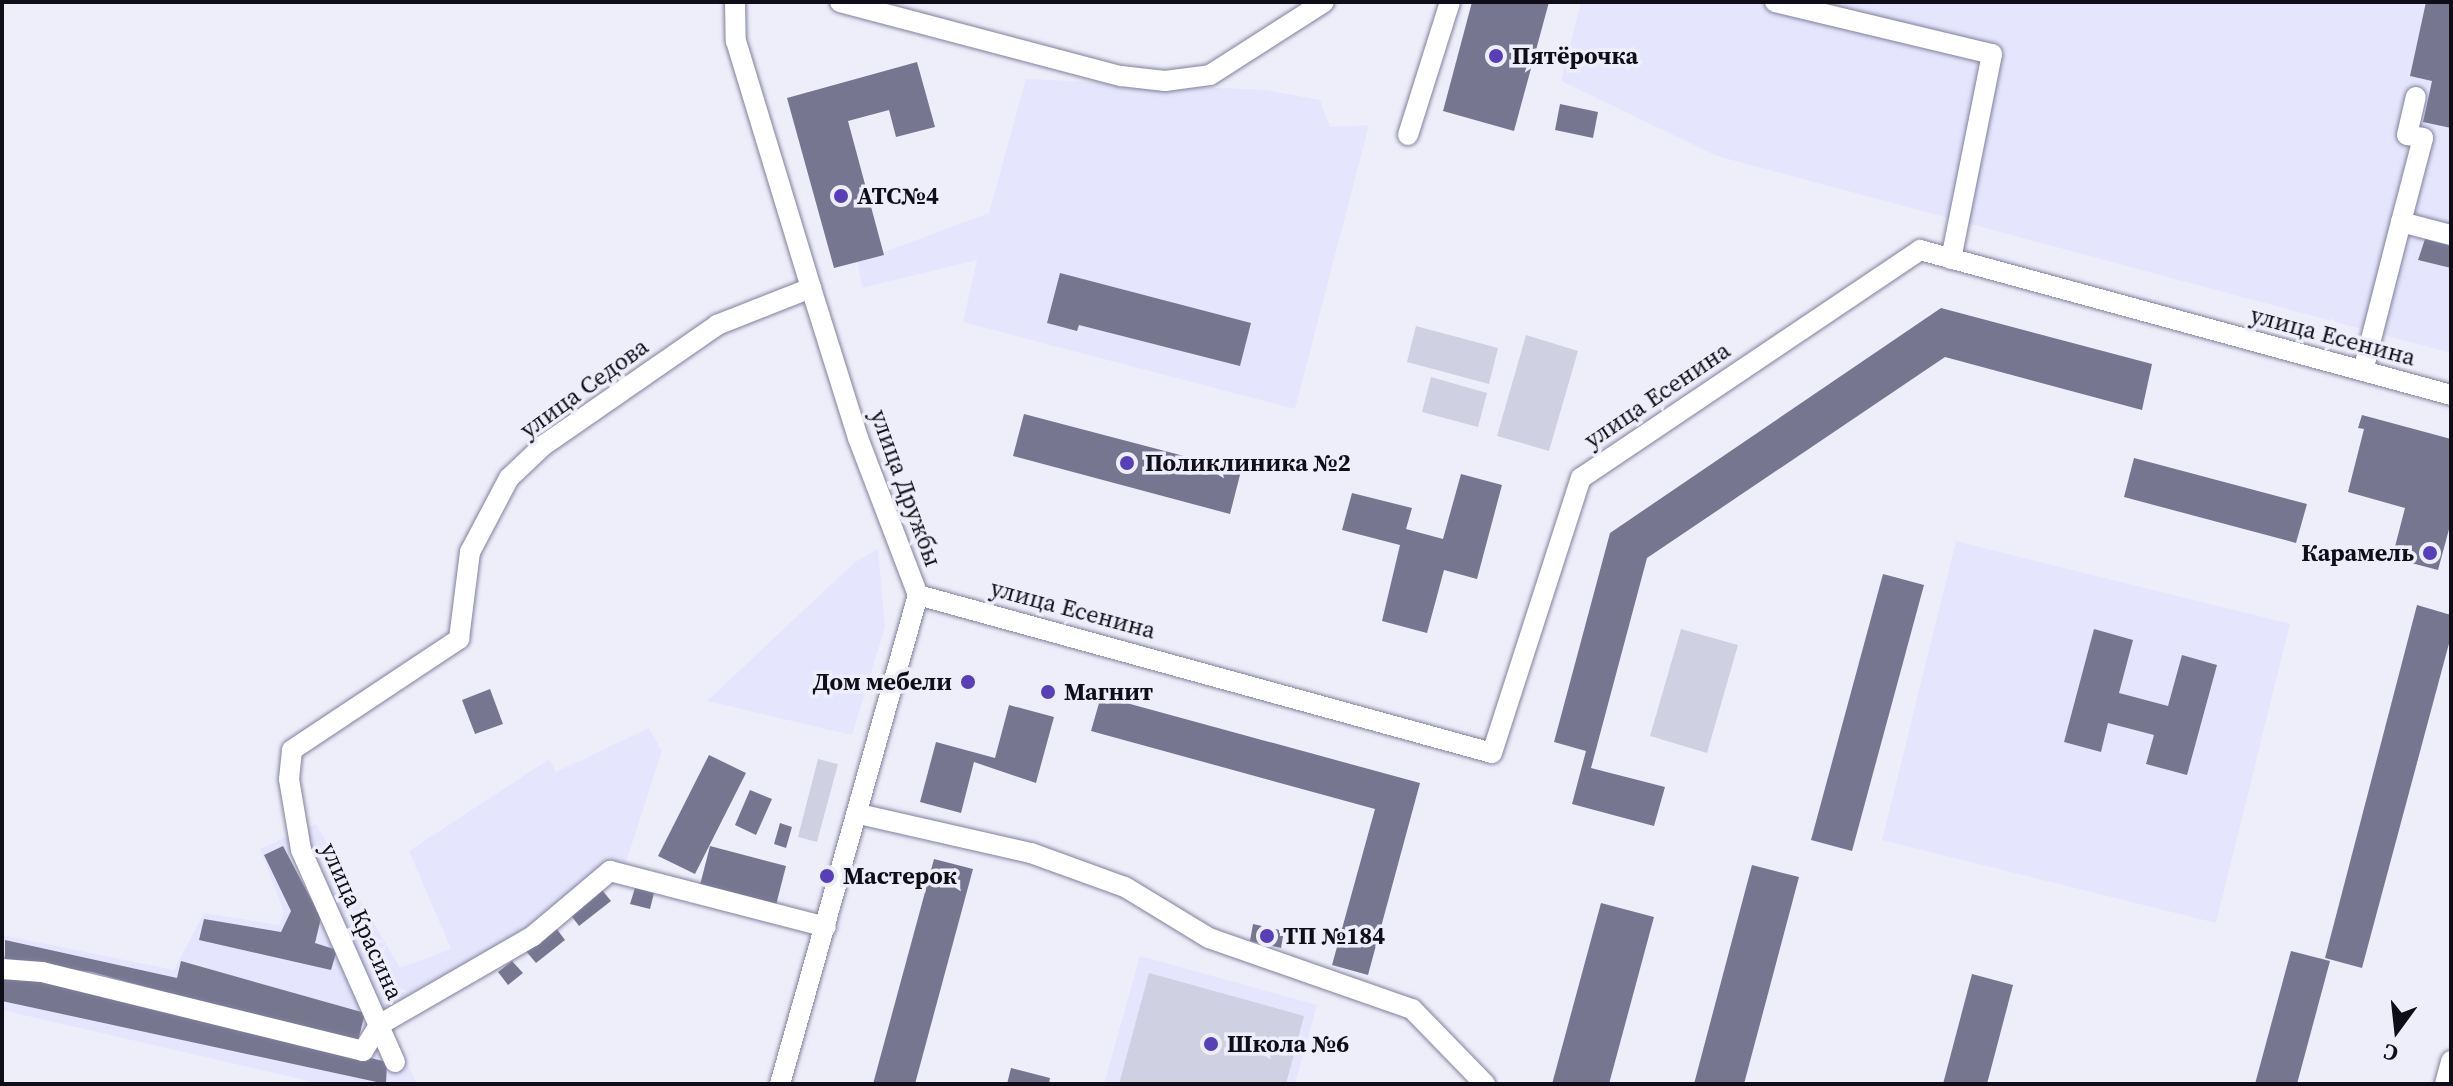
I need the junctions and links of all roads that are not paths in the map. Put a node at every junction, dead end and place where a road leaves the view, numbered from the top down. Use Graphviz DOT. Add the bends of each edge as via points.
graph roads {
  1 [pos="735,2"];
  2 [pos="840,2"];
  3 [pos="1324,2"];
  4 [pos="1450,2"];
  5 [pos="1775,2"];
  6 [pos="2416,97"];
  7 [pos="1408,135"];
  8 [pos="2401,222"];
  9 [pos="2450,229"];
  10 [pos="1951,259"];
  11 [pos="811,288"];
  12 [pos="2363,371"];
  13 [pos="2451,395"];
  14 [pos="918,595"];
  15 [pos="292,750"];
  16 [pos="859,814"];
  17 [pos="826,927"];
  18 [pos="2,969"];
  19 [pos="379,1025"];
  20 [pos="2451,1061"];
  21 [pos="395,1062"];
  22 [pos="780,1084"];
  23 [pos="1485,1084"];
  24 [pos="2445,1084"];
  1 -- 11 [label="street, улица Дружбы" via="736,41"];
  2 -- 3 [label="street" via="1121,76 1165,81 1210,75"];
  4 -- 7 [label="street"];
  5 -- 10 [label="street" via="1992,54"];
  6 -- 8 [label="street" via="2407,135 2423,138"];
  8 -- 9 [label="street"];
  8 -- 12 [label="street"];
  10 -- 12 [label="street, улица Есенина"];
  10 -- 14 [label="street, улица Есенина" via="1920,250 1581,478 1492,753"];
  11 -- 14 [label="street, улица Дружбы" via="858,438"];
  11 -- 15 [label="street, улица Седова" via="717,325 544,445 509,478 470,552 459,639"];
  12 -- 13 [label="street, улица Есенина"];
  14 -- 16 [label="street, улица Дружбы"];
  15 -- 19 [label="street, улица Красина" via="289,779 301,850"];
  16 -- 17 [label="street, улица Дружбы"];
  16 -- 23 [label="street" via="1031,853 1125,887 1209,938 1412,1009"];
  17 -- 19 [label="street" via="610,871 533,936"];
  17 -- 22 [label="street, улица Дружбы"];
  18 -- 19 [label="street" via="42,972 363,1051"];
  19 -- 21 [label="street, улица Красина"];
  20 -- 24 [label="street"];
}
